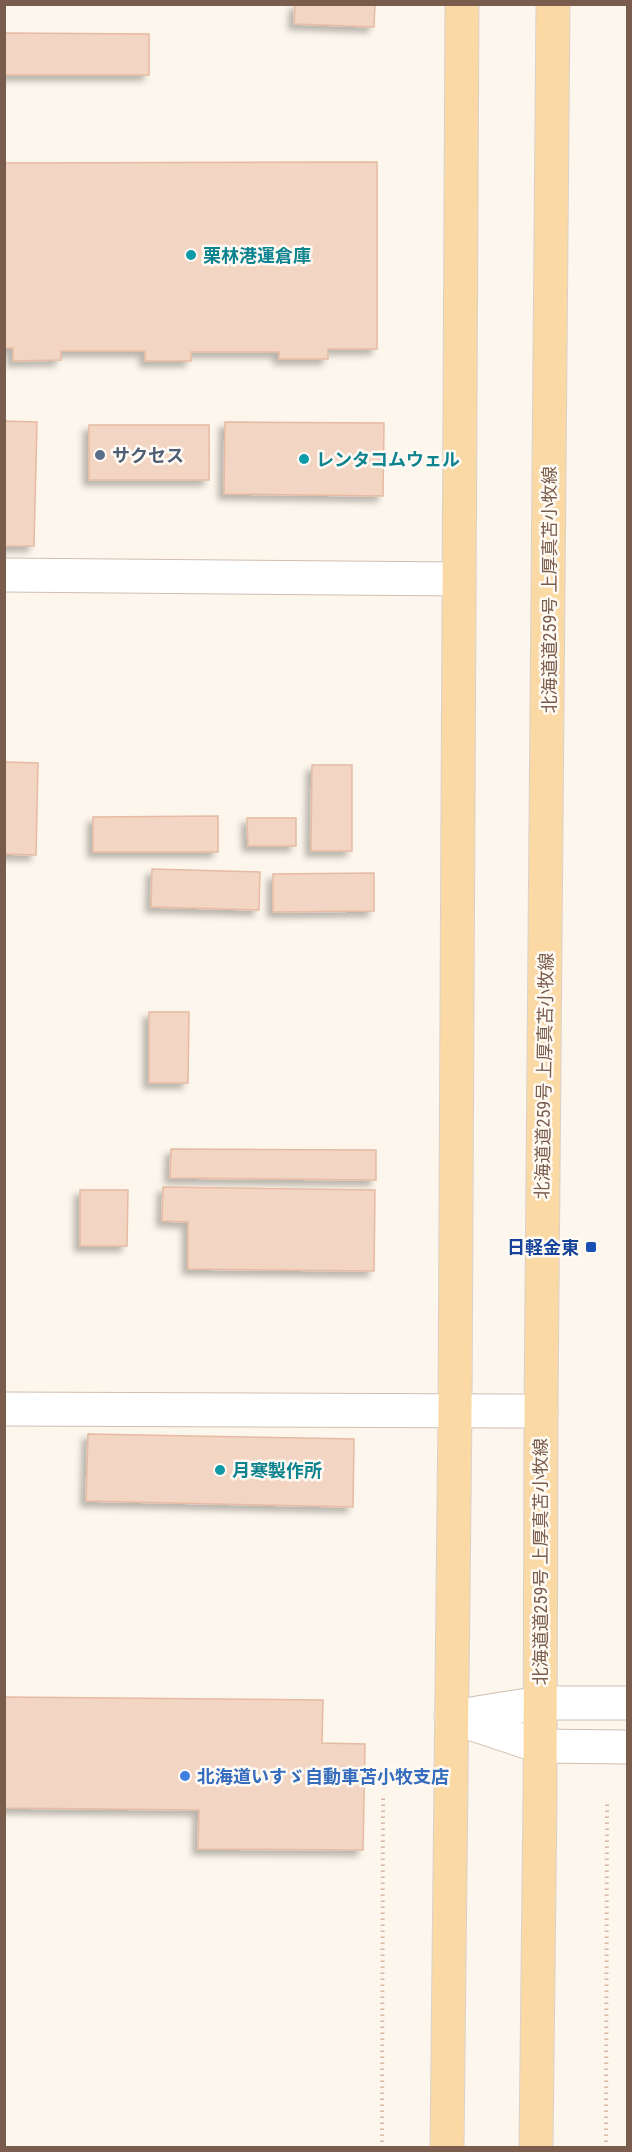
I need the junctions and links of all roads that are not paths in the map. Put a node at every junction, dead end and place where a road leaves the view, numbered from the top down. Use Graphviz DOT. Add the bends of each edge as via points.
graph roads {
  1 [pos="462,4"];
  2 [pos="553,4"];
  3 [pos="4,575"];
  4 [pos="459,579"];
  5 [pos="4,1409"];
  6 [pos="541,1411"];
  7 [pos="455,1412"];
  8 [pos="627,1703"];
  9 [pos="540,1704"];
  10 [pos="451,1718"];
  11 [pos="540,1746"];
  12 [pos="627,1747"];
  13 [pos="447,2148"];
  14 [pos="536,2148"];
  1 -- 4 [label="main road"];
  2 -- 6 [label="main road, 北海道道259号 上厚真苫小牧線"];
  3 -- 4 [label="street"];
  4 -- 7 [label="main road"];
  5 -- 7 [label="street"];
  6 -- 7 [label="street"];
  6 -- 9 [label="main road, 北海道道259号 上厚真苫小牧線"];
  7 -- 10 [label="main road"];
  8 -- 9 [label="street"];
  9 -- 10 [label="street"];
  9 -- 11 [label="main road, 北海道道259号 上厚真苫小牧線"];
  10 -- 11 [label="street"];
  10 -- 13 [label="main road"];
  11 -- 12 [label="street"];
  11 -- 14 [label="main road, 北海道道259号 上厚真苫小牧線"];
}
